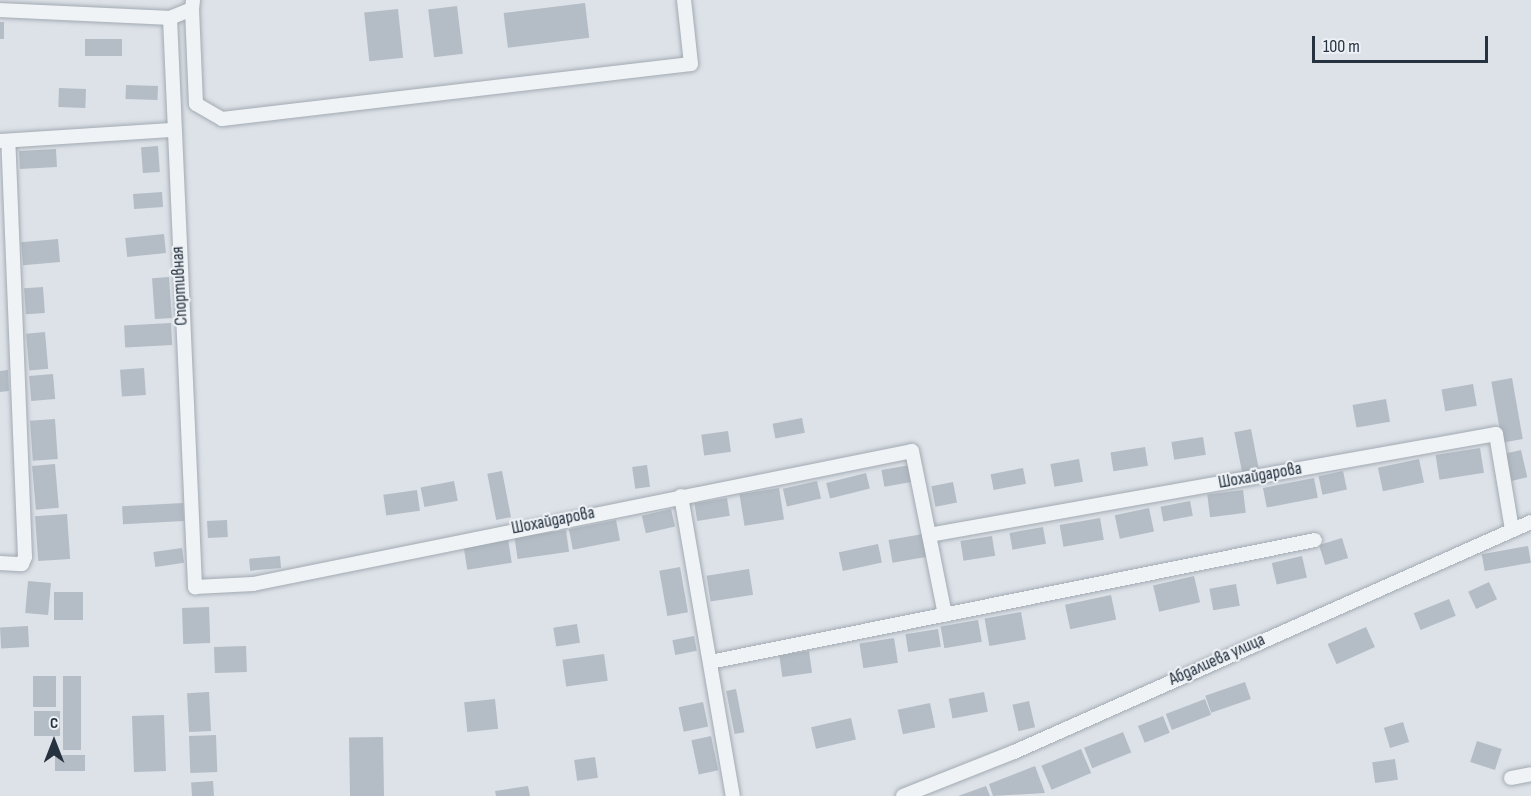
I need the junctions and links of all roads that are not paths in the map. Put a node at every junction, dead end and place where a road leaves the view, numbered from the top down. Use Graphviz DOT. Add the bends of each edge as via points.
graph roads {
  1 [pos="684,0"];
  2 [pos="192,5"];
  3 [pos="0,10"];
  4 [pos="170,18"];
  5 [pos="172,130"];
  6 [pos="4,141"];
  7 [pos="681,496"];
  8 [pos="1531,522"];
  9 [pos="1512,530"];
  10 [pos="929,535"];
  11 [pos="1315,540"];
  12 [pos="0,563"];
  13 [pos="195,587"];
  14 [pos="945,615"];
  15 [pos="710,662"];
  16 [pos="1531,774"];
  17 [pos="1511,778"];
  18 [pos="733,796"];
  19 [pos="903,796"];
  1 -- 2 [label="street" via="692,64 222,119 196,104"];
  2 -- 4 [label="street"];
  3 -- 4 [label="street"];
  4 -- 5 [label="street, Спортивная"];
  5 -- 6 [label="street"];
  5 -- 13 [label="street, Спортивная"];
  6 -- 12 [label="street" via="25,557 22,564"];
  7 -- 10 [label="street, Шохайдарова" via="912,451"];
  7 -- 13 [label="street, Шохайдарова" via="253,584"];
  7 -- 15 [label="street"];
  8 -- 9 [label="street, Абдалиева улица"];
  9 -- 10 [label="street, Шохайдарова" via="1496,434"];
  9 -- 19 [label="street, Абдалиева улица"];
  10 -- 14 [label="street"];
  11 -- 14 [label="street"];
  14 -- 15 [label="street"];
  15 -- 18 [label="street"];
  16 -- 17 [label="street"];
}
